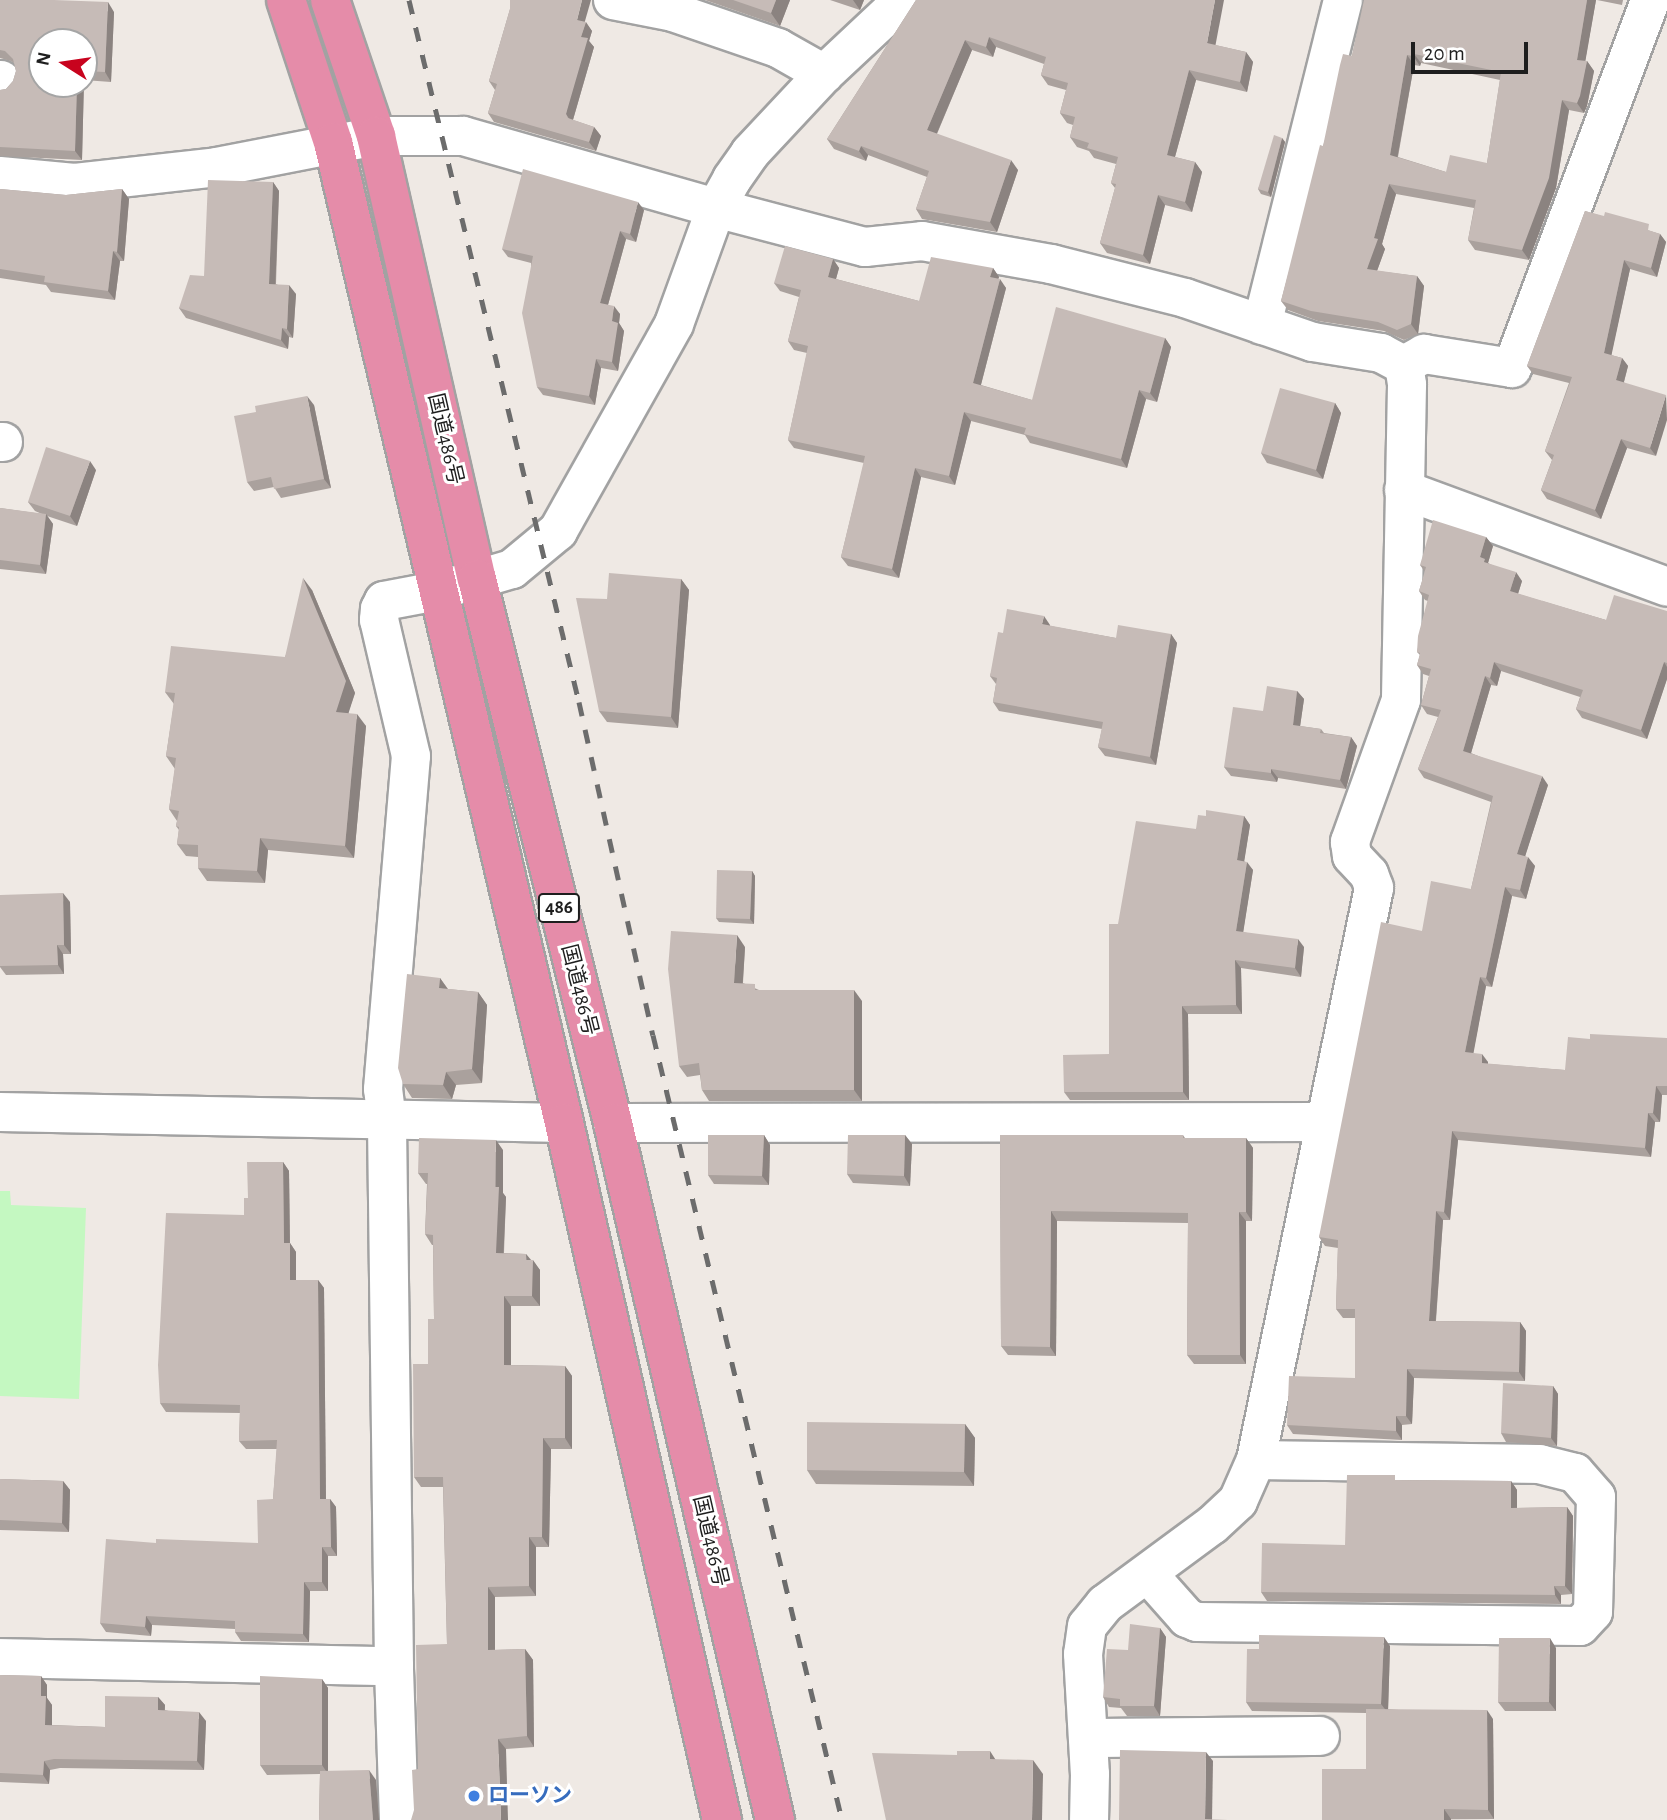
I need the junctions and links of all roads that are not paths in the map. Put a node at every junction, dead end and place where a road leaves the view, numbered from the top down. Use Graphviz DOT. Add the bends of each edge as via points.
graph roads {
  1 [pos="286,0"];
  2 [pos="330,0"];
  3 [pos="613,0"];
  4 [pos="902,0"];
  5 [pos="1343,0"];
  6 [pos="1650,0"];
  7 [pos="824,74"];
  8 [pos="376,136"];
  9 [pos="333,142"];
  10 [pos="0,176"];
  11 [pos="716,208"];
  12 [pos="1262,325"];
  13 [pos="1404,365"];
  14 [pos="1404,490"];
  15 [pos="477,579"];
  16 [pos="1667,587"];
  17 [pos="437,591"];
  18 [pos="0,1112"];
  19 [pos="387,1121"];
  20 [pos="1325,1122"];
  21 [pos="564,1123"];
  22 [pos="613,1123"];
  23 [pos="1256,1460"];
  24 [pos="1148,1574"];
  25 [pos="0,1658"];
  26 [pos="394,1666"];
  27 [pos="1321,1736"];
  28 [pos="1088,1738"];
  29 [pos="399,1820"];
  30 [pos="722,1820"];
  31 [pos="775,1820"];
  32 [pos="1089,1820"];
  1 -- 9 [label="highway, 国道486号 / 486"];
  2 -- 8 [label="highway, 国道486号 / 486"];
  3 -- 7 [label="street" via="673,12 778,48"];
  4 -- 7 [label="street"];
  5 -- 12 [label="street"];
  6 -- 13 [label="street" via="1511,368 1424,354"];
  7 -- 11 [label="street" via="750,153"];
  8 -- 9 [label="street"];
  8 -- 11 [label="street" via="463,136"];
  8 -- 15 [label="highway, 国道486号 / 486"];
  9 -- 10 [label="street" via="217,167 75,184"];
  9 -- 17 [label="highway, 国道486号 / 486"];
  11 -- 12 [label="street" via="865,247 922,241 1051,264 1185,298"];
  11 -- 15 [label="street" via="674,324 558,531 512,569"];
  12 -- 13 [label="street" via="1314,342 1381,353"];
  13 -- 14 [label="street"];
  14 -- 16 [label="street"];
  14 -- 20 [label="street" via="1401,700 1350,842 1352,856 1370,874 1374,888"];
  15 -- 17 [label="street"];
  15 -- 22 [label="highway, 国道486号 / 486"];
  17 -- 19 [label="street" via="384,601 380,609 411,756 383,1089"];
  17 -- 21 [label="highway, 国道486号 / 486"];
  18 -- 19 [label="street"];
  19 -- 21 [label="street"];
  19 -- 26 [label="street"];
  20 -- 22 [label="street"];
  20 -- 23 [label="street"];
  21 -- 30 [label="highway, 国道486号 / 486"];
  22 -- 31 [label="highway, 国道486号 / 486"];
  23 -- 24 [label="street" via="1238,1501"];
  23 -- 24 [label="street" via="1540,1464 1574,1473 1596,1497 1593,1612 1580,1626 1197,1622 1187,1618"];
  24 -- 28 [label="street" via="1105,1604 1087,1626 1083,1654"];
  25 -- 26 [label="street"];
  26 -- 29 [label="street"];
  27 -- 28 [label="street"];
  28 -- 32 [label="street"];
}
